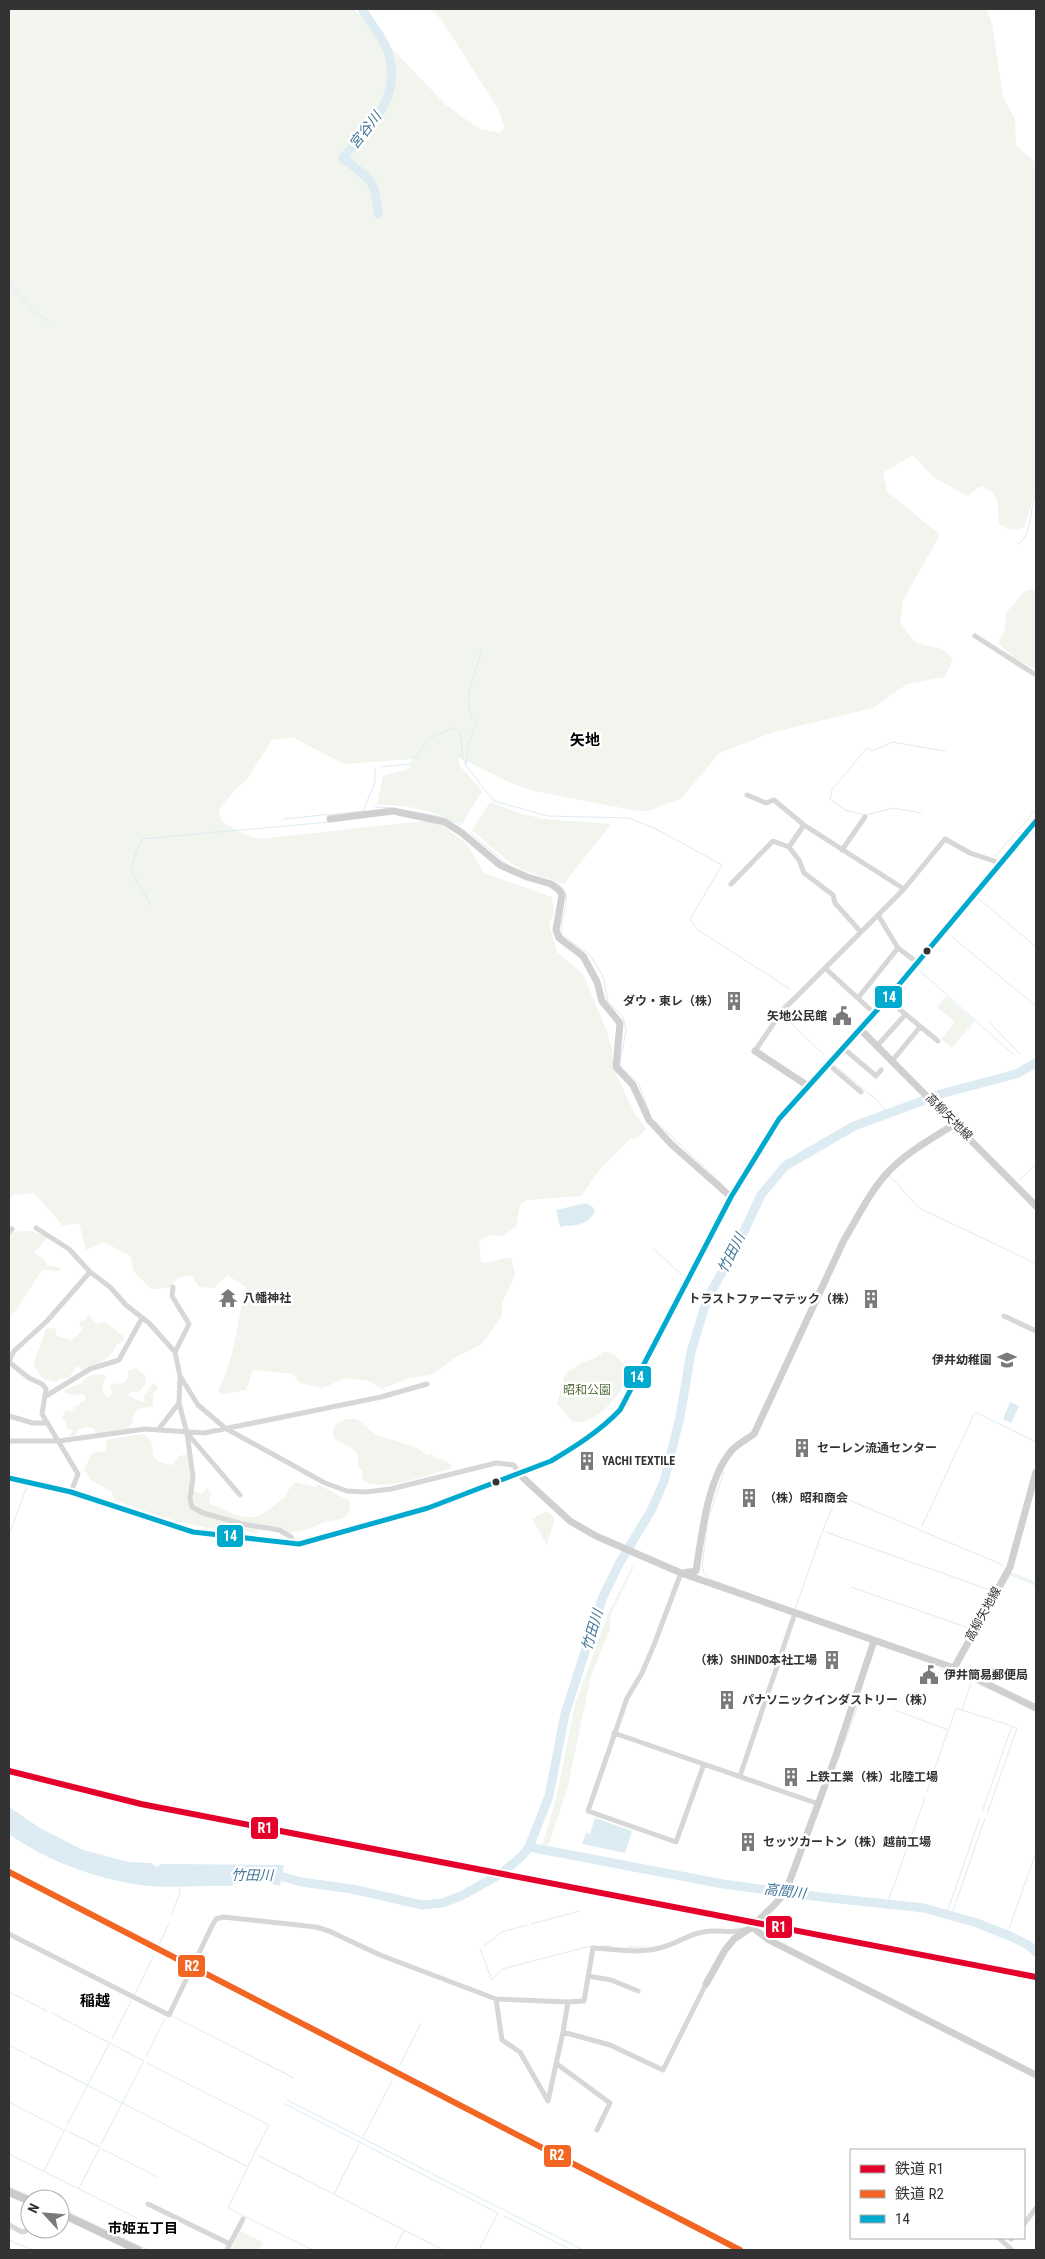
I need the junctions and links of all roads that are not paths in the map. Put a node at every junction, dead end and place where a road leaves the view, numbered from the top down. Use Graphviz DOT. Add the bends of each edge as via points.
graph roads {
  1 [pos="975,636"];
  2 [pos="1036,675"];
  3 [pos="747,795"];
  4 [pos="865,817"];
  5 [pos="330,819"];
  6 [pos="1036,821"];
  7 [pos="804,825"];
  8 [pos="789,848"];
  9 [pos="842,850"];
  10 [pos="1000,863"];
  11 [pos="731,884"];
  12 [pos="904,889"];
  13 [pos="878,915"];
  14 [pos="860,931"];
  15 [pos="898,948"];
  16 [pos="918,964"];
  17 [pos="825,968"];
  18 [pos="858,998"];
  19 [pos="887,1000"];
  20 [pos="874,1014"];
  21 [pos="905,1015"];
  22 [pos="920,1027"];
  23 [pos="860,1029"];
  24 [pos="938,1041"];
  25 [pos="877,1046"];
  26 [pos="844,1048"];
  27 [pos="755,1051"];
  28 [pos="892,1061"];
  29 [pos="828,1064"];
  30 [pos="881,1070"];
  31 [pos="808,1086"];
  32 [pos="861,1092"];
  33 [pos="955,1124"];
  34 [pos="731,1197"];
  35 [pos="1036,1206"];
  36 [pos="36,1228"];
  37 [pos="90,1272"];
  38 [pos="173,1287"];
  39 [pos="1004,1316"];
  40 [pos="142,1318"];
  41 [pos="1036,1331"];
  42 [pos="175,1352"];
  43 [pos="9,1362"];
  44 [pos="180,1376"];
  45 [pos="427,1384"];
  46 [pos="46,1396"];
  47 [pos="179,1403"];
  48 [pos="9,1416"];
  49 [pos="47,1423"];
  50 [pos="225,1428"];
  51 [pos="158,1430"];
  52 [pos="187,1433"];
  53 [pos="9,1441"];
  54 [pos="59,1441"];
  55 [pos="1036,1472"];
  56 [pos="519,1474"];
  57 [pos="9,1478"];
  58 [pos="71,1492"];
  59 [pos="240,1495"];
  60 [pos="294,1544"];
  61 [pos="681,1573"];
  62 [pos="795,1613"];
  63 [pos="874,1641"];
  64 [pos="954,1668"];
  65 [pos="1036,1708"];
  66 [pos="614,1733"];
  67 [pos="704,1764"];
  68 [pos="740,1776"];
  69 [pos="816,1803"];
  70 [pos="752,1927"];
  71 [pos="9,1934"];
  72 [pos="588,1976"];
  73 [pos="706,1984"];
  74 [pos="638,1991"];
  75 [pos="496,1998"];
  76 [pos="568,2002"];
  77 [pos="564,2032"];
  78 [pos="557,2064"];
  79 [pos="1036,2075"];
  80 [pos="597,2130"];
  81 [pos="148,2204"];
  82 [pos="1036,2208"];
  83 [pos="70,2218"];
  84 [pos="243,2219"];
  85 [pos="1025,2223"];
  86 [pos="1000,2239"];
  87 [pos="230,2244"];
  88 [pos="138,2250"];
  89 [pos="227,2250"];
  90 [pos="1012,2250"];
  1 -- 2 [label="street"];
  3 -- 7 [label="street" via="766,803 774,800"];
  4 -- 9 [label="street"];
  5 -- 34 [label="street" via="393,811 445,822 500,865 559,890 562,895 556,930 559,938 584,956 597,982 602,1002 620,1023 616,1067 633,1085 649,1120"];
  6 -- 10 [label="street"];
  7 -- 8 [label="street"];
  7 -- 9 [label="street"];
  8 -- 11 [label="street" via="773,841"];
  8 -- 14 [label="street" via="804,873 833,895 835,903"];
  9 -- 12 [label="street"];
  10 -- 12 [label="street" via="970,853 945,839"];
  10 -- 16 [label="street"];
  12 -- 13 [label="street"];
  13 -- 14 [label="street"];
  13 -- 15 [label="street"];
  14 -- 17 [label="street"];
  15 -- 16 [label="street"];
  15 -- 18 [label="street"];
  16 -- 19 [label="street"];
  17 -- 18 [label="street"];
  17 -- 27 [label="street" via="782,1011"];
  18 -- 20 [label="street"];
  19 -- 20 [label="street"];
  19 -- 21 [label="street"];
  20 -- 23 [label="street"];
  21 -- 22 [label="street"];
  21 -- 25 [label="street"];
  22 -- 24 [label="street"];
  22 -- 28 [label="street"];
  23 -- 25 [label="street, 高柳矢地線"];
  23 -- 26 [label="street"];
  25 -- 28 [label="street, 高柳矢地線"];
  26 -- 29 [label="street"];
  26 -- 30 [label="street" via="876,1076"];
  27 -- 31 [label="street"];
  28 -- 33 [label="street, 高柳矢地線"];
  29 -- 31 [label="street"];
  29 -- 32 [label="street"];
  31 -- 34 [label="street" via="779,1119"];
  33 -- 35 [label="street, 高柳矢地線"];
  33 -- 61 [label="street" via="922,1144 889,1171 859,1214 754,1434 733,1449 724,1461 704,1517 696,1571"];
  34 -- 56 [label="street" via="620,1410 603,1428 567,1452"];
  36 -- 37 [label="street" via="69,1249"];
  37 -- 40 [label="street"];
  37 -- 43 [label="street" via="47,1322 14,1351"];
  38 -- 42 [label="street" via="172,1296 189,1324"];
  39 -- 41 [label="street"];
  40 -- 42 [label="street"];
  40 -- 46 [label="street" via="119,1360 90,1369"];
  42 -- 44 [label="street"];
  43 -- 46 [label="street" via="42,1384"];
  44 -- 47 [label="street"];
  44 -- 50 [label="street" via="198,1405"];
  45 -- 50 [label="street" via="381,1397"];
  46 -- 49 [label="street" via="42,1414"];
  47 -- 51 [label="street"];
  47 -- 52 [label="street"];
  48 -- 49 [label="street" via="20,1421"];
  49 -- 54 [label="street"];
  50 -- 52 [label="street"];
  50 -- 56 [label="street" via="325,1483 347,1491 391,1489 496,1463 514,1465"];
  51 -- 52 [label="street"];
  51 -- 54 [label="street"];
  52 -- 59 [label="street"];
  52 -- 60 [label="street" via="193,1477 192,1506 203,1513 242,1524 279,1530 291,1537"];
  53 -- 54 [label="street"];
  54 -- 58 [label="street" via="78,1474"];
  55 -- 64 [label="street, 高柳矢地線" via="1010,1566"];
  56 -- 60 [label="street" via="428,1508"];
  56 -- 61 [label="street" via="570,1521 596,1536"];
  57 -- 58 [label="street"];
  58 -- 60 [label="street" via="193,1532"];
  61 -- 62 [label="street"];
  61 -- 66 [label="street" via="654,1645 627,1698"];
  62 -- 63 [label="street"];
  62 -- 68 [label="street"];
  63 -- 64 [label="street"];
  63 -- 69 [label="street"];
  64 -- 65 [label="street"];
  66 -- 67 [label="street"];
  66 -- 67 [label="street" via="588,1811 676,1842"];
  67 -- 68 [label="street"];
  68 -- 69 [label="street"];
  69 -- 70 [label="street" via="788,1886"];
  70 -- 72 [label="street" via="735,1933 722,1930 701,1932 666,1947 647,1950 593,1948"];
  70 -- 73 [label="street" via="734,1939"];
  70 -- 79 [label="street" via="769,1940"];
  71 -- 75 [label="street" via="169,2015 216,1919 230,1916 329,1931 380,1955"];
  72 -- 74 [label="street" via="611,1980"];
  72 -- 76 [label="street" via="584,2001"];
  73 -- 77 [label="street" via="663,2070 610,2045"];
  75 -- 76 [label="street"];
  75 -- 78 [label="street" via="502,2040 520,2052 548,2101"];
  76 -- 77 [label="street"];
  77 -- 78 [label="street"];
  78 -- 80 [label="street" via="610,2103"];
  81 -- 87 [label="street"];
  82 -- 85 [label="street"];
  83 -- 88 [label="main road"];
  84 -- 87 [label="street"];
  86 -- 90 [label="street"];
  87 -- 89 [label="street"];
}
